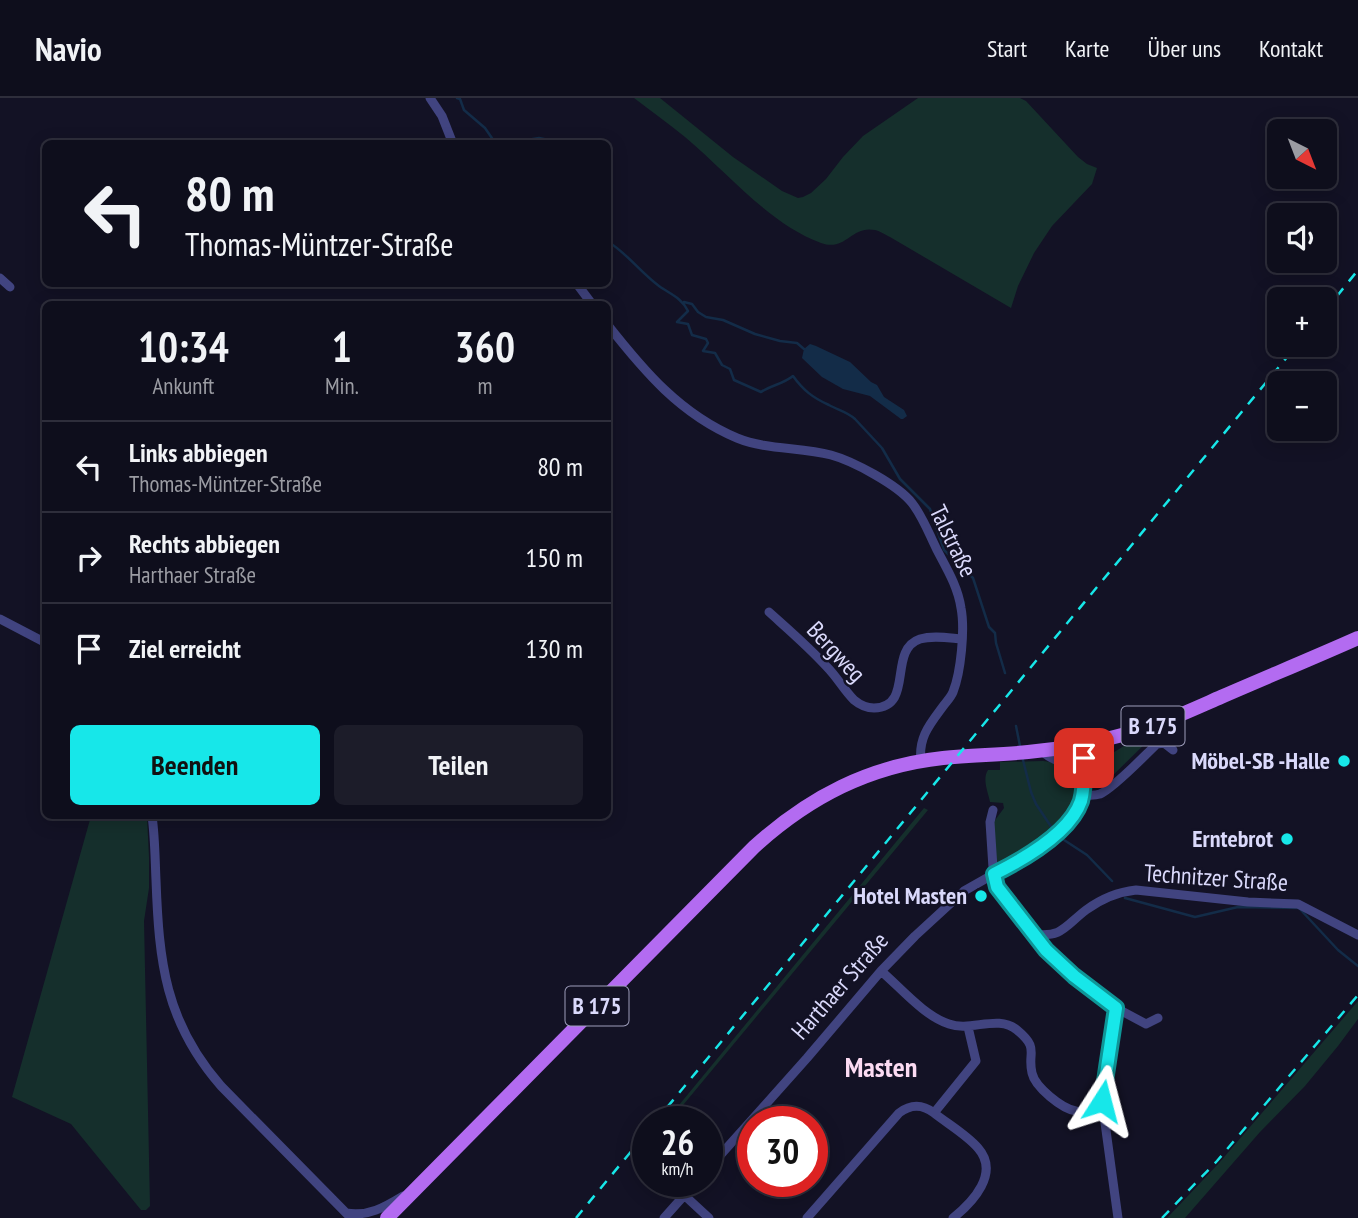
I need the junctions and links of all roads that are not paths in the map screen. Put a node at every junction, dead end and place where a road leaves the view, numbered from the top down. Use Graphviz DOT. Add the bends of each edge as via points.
graph roads {
  1 [pos="430,98"];
  2 [pos="451,140"];
  3 [pos="0,278"];
  4 [pos="10,287"];
  5 [pos="611,329"];
  6 [pos="769,612"];
  7 [pos="0,619"];
  8 [pos="1358,638"];
  9 [pos="962,639"];
  10 [pos="42,641"];
  11 [pos="1083,745"];
  12 [pos="1173,750"];
  13 [pos="1029,752"];
  14 [pos="921,762"];
  15 [pos="1084,784"];
  16 [pos="1083,795"];
  17 [pos="993,810"];
  18 [pos="152,819"];
  19 [pos="994,874"];
  20 [pos="1034,934"];
  21 [pos="1358,935"];
  22 [pos="881,971"];
  23 [pos="1116,1008"];
  24 [pos="1158,1018"];
  25 [pos="968,1027"];
  26 [pos="1103,1109"];
  27 [pos="934,1113"];
  28 [pos="723,1152"];
  29 [pos="428,1178"];
  30 [pos="682,1197"];
  31 [pos="686,1197"];
  32 [pos="349,1216"];
  33 [pos="387,1218"];
  34 [pos="664,1218"];
  35 [pos="709,1218"];
  36 [pos="807,1218"];
  37 [pos="953,1218"];
  38 [pos="1118,1218"];
  1 -- 2 [label="street"];
  3 -- 4 [label="street"];
  5 -- 9 [label="street, Talstraße" via="654,380 689,412 737,438 851,463 910,500 956,589 964,625"];
  6 -- 9 [label="street, Bergweg" via="868,708 884,706 896,696 904,655 919,639"];
  7 -- 10 [label="street"];
  8 -- 11 [label="main road, B 175" via="1173,718"];
  9 -- 14 [label="street, Talstraße" via="957,681 925,732 919,748"];
  11 -- 13 [label="main road, B 175"];
  11 -- 15 [label="street, Harthaer Straße"];
  12 -- 16 [label="street" via="1157,744 1101,794"];
  13 -- 14 [label="main road, B 175"];
  13 -- 15 [label="street" via="1072,766"];
  14 -- 29 [label="main road, B 175" via="838,787 783,822"];
  15 -- 16 [label="street, Harthaer Straße"];
  16 -- 19 [label="street, Harthaer Straße" via="1076,813 1057,833"];
  17 -- 19 [label="street"];
  18 -- 32 [label="street" via="163,969 186,1035 221,1086"];
  19 -- 20 [label="street" via="997,887"];
  19 -- 22 [label="street, Harthaer Straße" via="949,903"];
  20 -- 21 [label="street, Technitzer Straße" via="1058,933 1098,902 1136,890 1298,904"];
  20 -- 23 [label="street" via="1074,976"];
  22 -- 25 [label="street" via="934,1017"];
  22 -- 28 [label="street, Harthaer Straße"];
  23 -- 24 [label="street" via="1146,1024"];
  23 -- 26 [label="street"];
  25 -- 26 [label="street" via="1005,1023 1014,1027 1030,1044 1032,1075 1043,1090 1075,1111"];
  25 -- 27 [label="street" via="975,1061"];
  26 -- 38 [label="street"];
  27 -- 36 [label="street" via="906,1107"];
  27 -- 37 [label="street" via="977,1146 987,1163 982,1186"];
  29 -- 32 [label="street" via="380,1209"];
  29 -- 33 [label="main road, B 175"];
  30 -- 34 [label="street"];
  31 -- 35 [label="street"];
}
